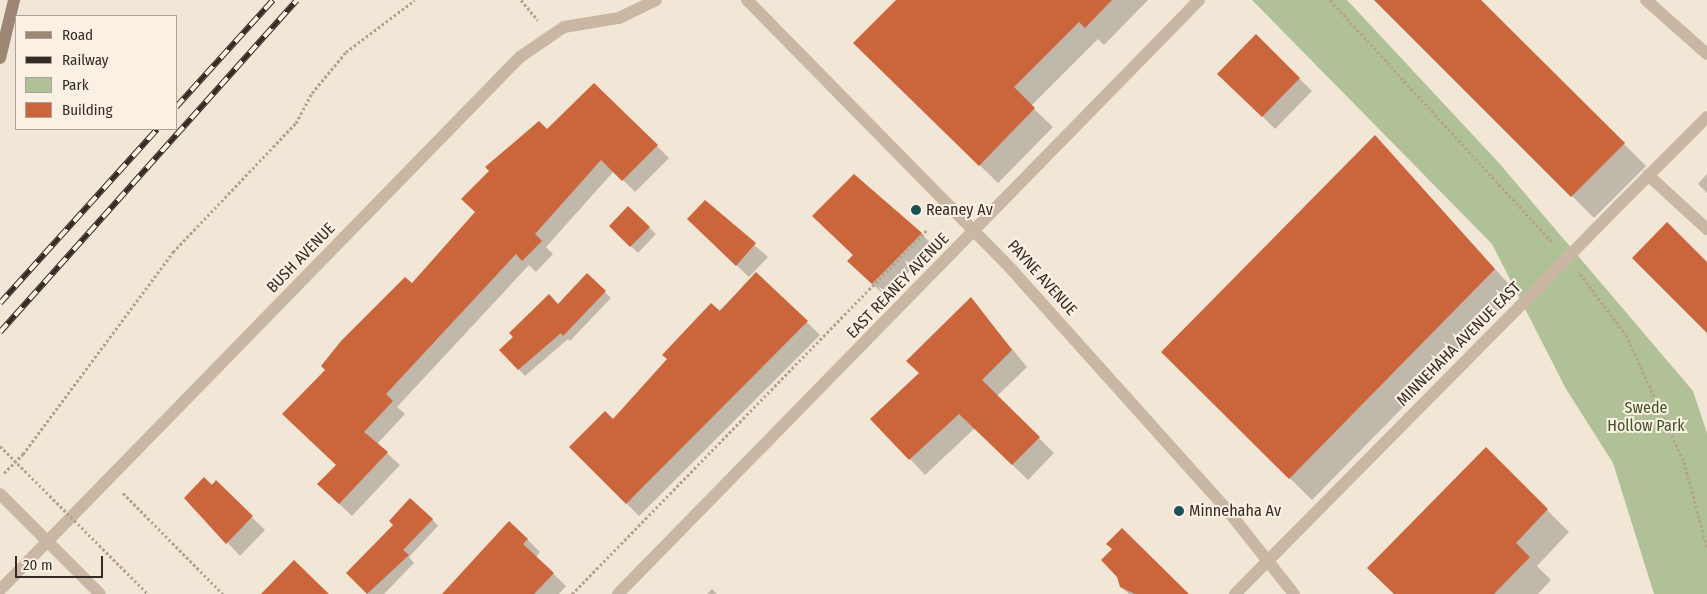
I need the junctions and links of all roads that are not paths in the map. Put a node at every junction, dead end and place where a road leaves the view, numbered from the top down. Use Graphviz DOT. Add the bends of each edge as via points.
graph roads {
  1 [pos="14,0"];
  2 [pos="656,0"];
  3 [pos="747,0"];
  4 [pos="1199,0"];
  5 [pos="1646,0"];
  6 [pos="1707,54"];
  7 [pos="0,58"];
  8 [pos="1707,117"];
  9 [pos="1648,175"];
  10 [pos="1707,229"];
  11 [pos="975,230"];
  12 [pos="0,494"];
  13 [pos="1270,559"];
  14 [pos="0,590"];
  15 [pos="100,594"];
  16 [pos="618,594"];
  17 [pos="1235,594"];
  18 [pos="1294,594"];
  1 -- 7 [label="main road"];
  2 -- 14 [label="street, BUSH AVENUE" via="619,18 587,21 551,34 520,57"];
  3 -- 11 [label="street, PAYNE AVENUE"];
  4 -- 11 [label="street, EAST REANEY AVENUE"];
  5 -- 6 [label="street"];
  8 -- 9 [label="street, MINNEHAHA AVENUE EAST"];
  9 -- 10 [label="street"];
  9 -- 13 [label="street, MINNEHAHA AVENUE EAST, bridge"];
  11 -- 13 [label="street, PAYNE AVENUE"];
  11 -- 16 [label="street, EAST REANEY AVENUE"];
  12 -- 15 [label="street, bridge"];
  13 -- 17 [label="street, MINNEHAHA AVENUE EAST"];
  13 -- 18 [label="street, PAYNE AVENUE"];
}
